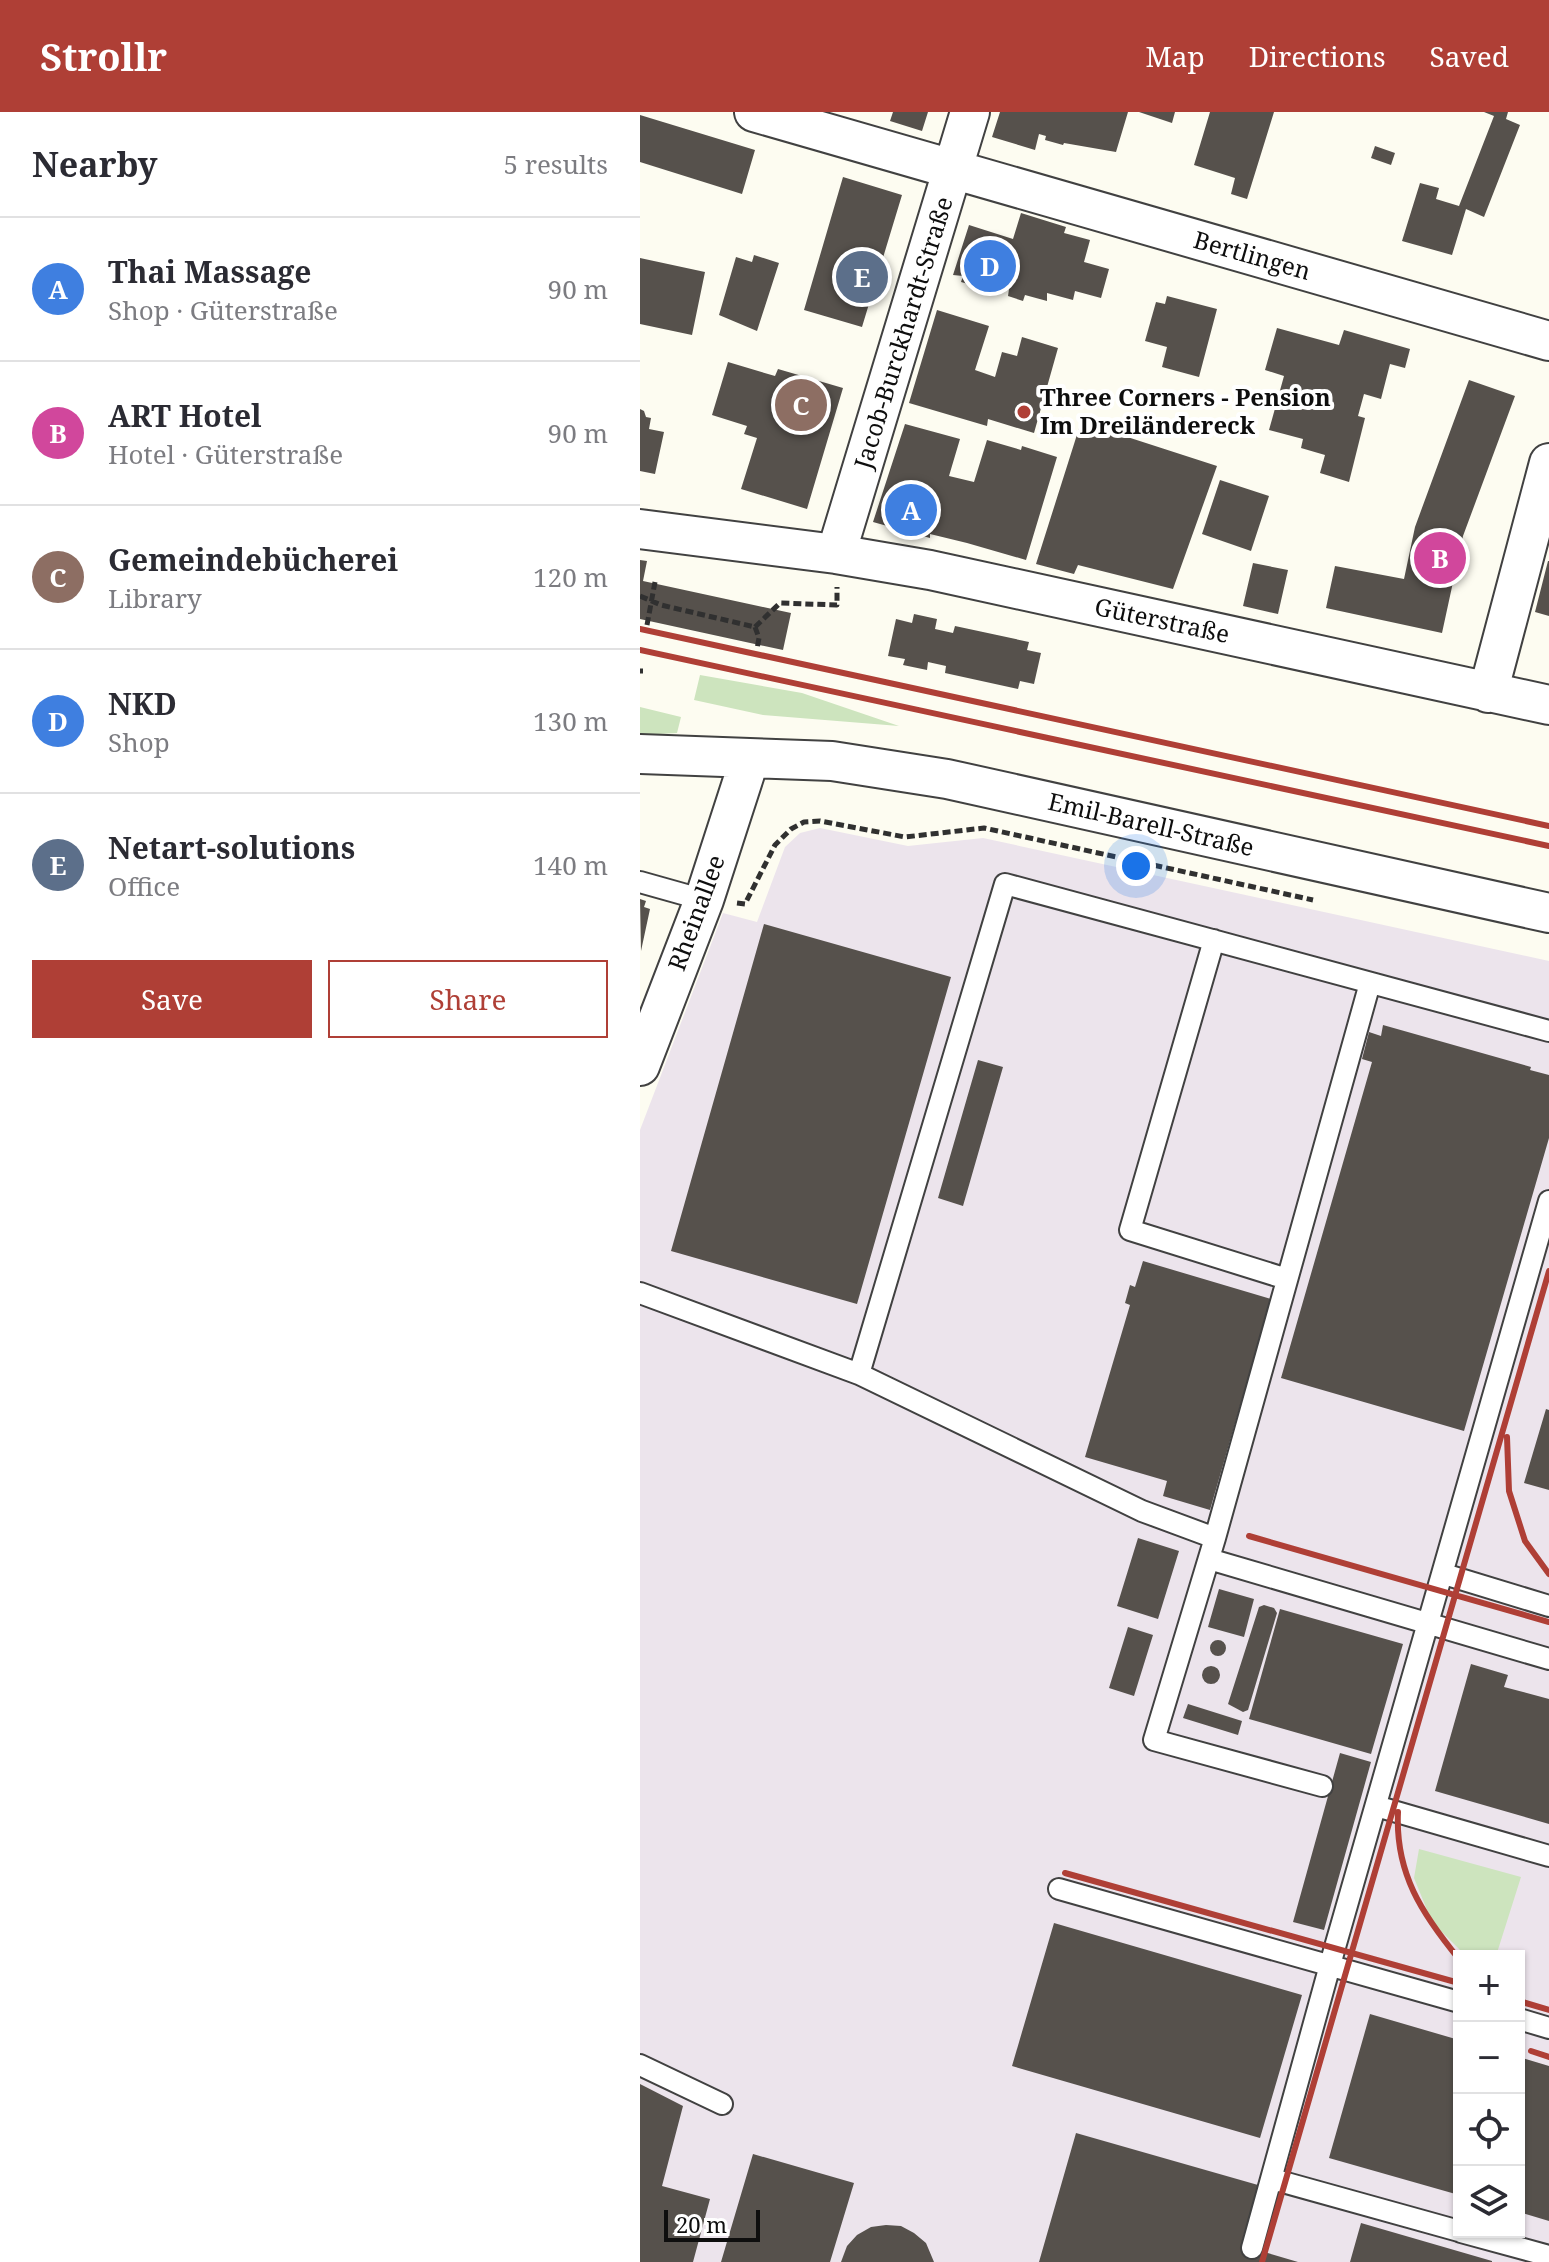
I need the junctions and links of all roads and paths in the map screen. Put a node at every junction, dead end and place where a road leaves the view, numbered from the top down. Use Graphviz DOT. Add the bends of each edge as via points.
graph roads {
  1 [pos="754,112"];
  2 [pos="970,112"];
  3 [pos="954,171"];
  4 [pos="1549,341"];
  5 [pos="1549,463"];
  6 [pos="640,529"];
  7 [pos="836,554"];
  8 [pos="655,582"];
  9 [pos="640,596"];
  10 [pos="651,601"];
  11 [pos="647,625"];
  12 [pos="755,627"];
  13 [pos="757,649"];
  14 [pos="1488,693"];
  15 [pos="1549,705"];
  16 [pos="640,754"];
  17 [pos="750,758"];
  18 [pos="640,882"];
  19 [pos="686,895"];
  20 [pos="1320,901"];
  21 [pos="1549,913"];
  22 [pos="1214,940"];
  23 [pos="1370,983"];
  24 [pos="1549,1031"];
  25 [pos="640,1066"];
  26 [pos="1549,1201"];
  27 [pos="1287,1279"];
  28 [pos="640,1293"];
  29 [pos="859,1374"];
  30 [pos="1215,1538"];
  31 [pos="1209,1559"];
  32 [pos="1444,1574"];
  33 [pos="1549,1606"];
  34 [pos="1429,1625"];
  35 [pos="1549,1659"];
  36 [pos="1322,1786"];
  37 [pos="1376,1806"];
  38 [pos="1549,1856"];
  39 [pos="1059,1889"];
  40 [pos="1330,1964"];
  41 [pos="1453,2000"];
  42 [pos="1525,2021"];
  43 [pos="1549,2028"];
  44 [pos="640,2065"];
  45 [pos="722,2104"];
  46 [pos="1272,2179"];
  47 [pos="1453,2230"];
  48 [pos="1482,2238"];
  49 [pos="1252,2248"];
  50 [pos="1549,2256"];
  1 -- 3 [label="street, Bertlingen"];
  2 -- 3 [label="street, Jacob-Burckhardt-Straße"];
  3 -- 4 [label="street, Bertlingen"];
  3 -- 7 [label="street, Jacob-Burckhardt-Straße"];
  5 -- 14 [label="street"];
  6 -- 7 [label="street, Güterstraße"];
  7 -- 12 [label="path" via="837,605 780,603"];
  7 -- 14 [label="street, Güterstraße"];
  8 -- 10 [label="path"];
  9 -- 10 [label="path"];
  10 -- 11 [label="path"];
  10 -- 12 [label="path"];
  12 -- 13 [label="path"];
  14 -- 15 [label="street, Güterstraße"];
  16 -- 17 [label="street, Emil-Barell-Straße"];
  17 -- 19 [label="street, Rheinallee"];
  17 -- 21 [label="street, Emil-Barell-Straße" via="832,761 947,779"];
  18 -- 19 [label="lane, Rheinallee"];
  19 -- 20 [label="path" via="745,904 775,845 804,822 820,821 905,837 984,828"];
  19 -- 25 [label="street, Rheinallee"];
  22 -- 23 [label="lane"];
  22 -- 27 [label="lane" via="1130,1230"];
  22 -- 29 [label="lane" via="1005,884"];
  23 -- 24 [label="lane"];
  23 -- 27 [label="lane"];
  26 -- 32 [label="lane"];
  27 -- 30 [label="lane"];
  28 -- 29 [label="lane"];
  29 -- 30 [label="lane" via="1142,1511"];
  30 -- 31 [label="lane"];
  31 -- 34 [label="lane"];
  31 -- 36 [label="lane" via="1154,1740"];
  32 -- 33 [label="lane"];
  32 -- 34 [label="lane"];
  34 -- 35 [label="lane"];
  34 -- 37 [label="lane"];
  37 -- 38 [label="lane"];
  37 -- 40 [label="lane"];
  39 -- 40 [label="lane"];
  40 -- 41 [label="lane"];
  40 -- 46 [label="lane"];
  42 -- 43 [label="lane"];
  44 -- 45 [label="lane"];
  46 -- 47 [label="lane"];
  46 -- 49 [label="lane"];
  48 -- 50 [label="lane"];
}
